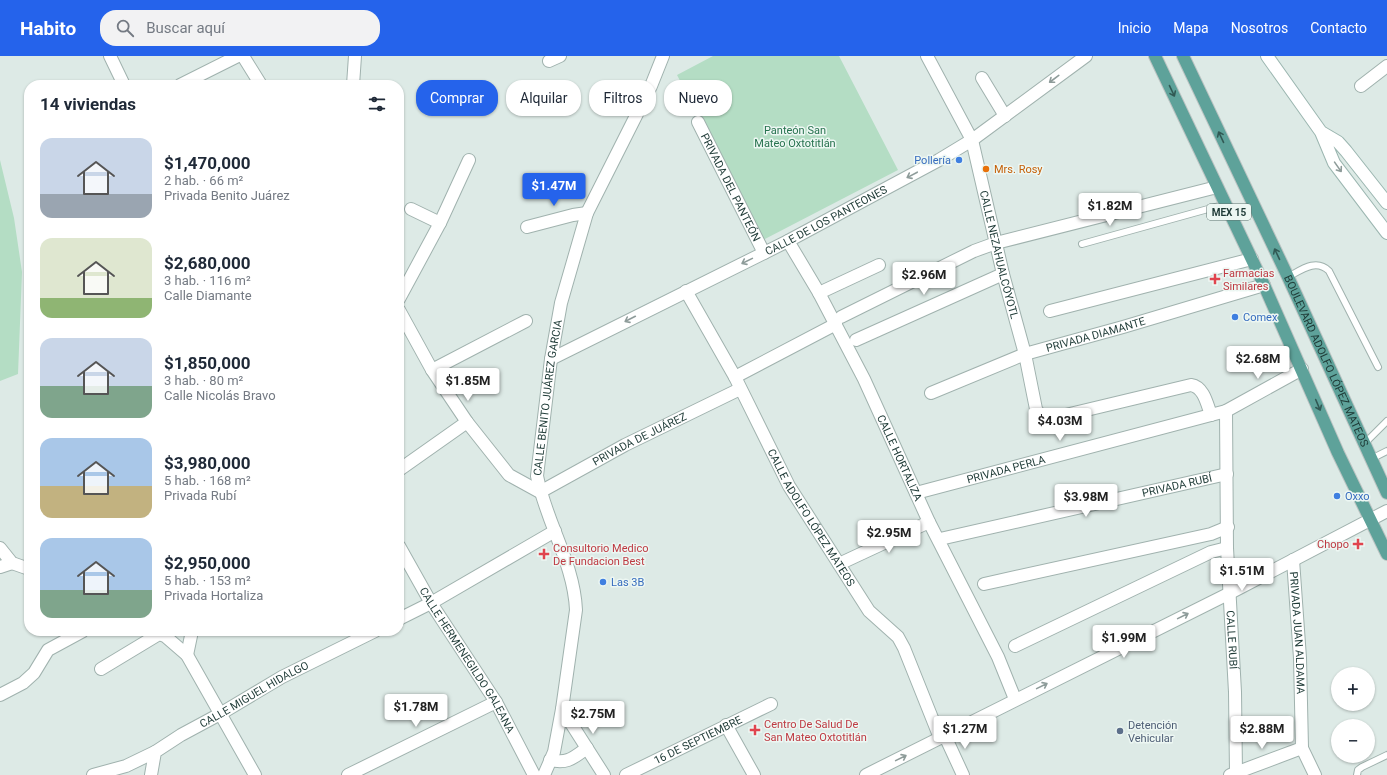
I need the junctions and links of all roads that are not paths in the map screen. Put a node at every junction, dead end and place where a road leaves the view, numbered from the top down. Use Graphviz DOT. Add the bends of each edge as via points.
graph roads {
  1 [pos="110,56"];
  2 [pos="238,56"];
  3 [pos="243,56"];
  4 [pos="354,56"];
  5 [pos="560,56"];
  6 [pos="663,56"];
  7 [pos="927,56"];
  8 [pos="1086,56"];
  9 [pos="1155,56"];
  10 [pos="1183,56"];
  11 [pos="1267,56"];
  12 [pos="549,61"];
  13 [pos="1387,66"];
  14 [pos="982,78"];
  15 [pos="122,80"];
  16 [pos="190,80"];
  17 [pos="258,80"];
  18 [pos="353,80"];
  19 [pos="1361,86"];
  20 [pos="1005,116"];
  21 [pos="698,122"];
  22 [pos="1320,132"];
  23 [pos="972,140"];
  24 [pos="469,160"];
  25 [pos="1217,187"];
  26 [pos="1387,203"];
  27 [pos="1226,204"];
  28 [pos="411,209"];
  29 [pos="587,213"];
  30 [pos="440,223"];
  31 [pos="527,227"];
  32 [pos="1387,233"];
  33 [pos="788,241"];
  34 [pos="996,243"];
  35 [pos="1082,244"];
  36 [pos="764,253"];
  37 [pos="1252,259"];
  38 [pos="879,265"];
  39 [pos="1003,274"];
  40 [pos="1288,277"];
  41 [pos="1264,285"];
  42 [pos="404,290"];
  43 [pos="686,291"];
  44 [pos="819,293"];
  45 [pos="1050,311"];
  46 [pos="404,319"];
  47 [pos="838,320"];
  48 [pos="526,321"];
  49 [pos="856,340"];
  50 [pos="1025,354"];
  51 [pos="551,359"];
  52 [pos="1378,367"];
  53 [pos="1302,369"];
  54 [pos="432,370"];
  55 [pos="735,377"];
  56 [pos="740,389"];
  57 [pos="931,394"];
  58 [pos="1226,411"];
  59 [pos="1211,415"];
  60 [pos="1387,421"];
  61 [pos="467,422"];
  62 [pos="1364,444"];
  63 [pos="1387,451"];
  64 [pos="1371,459"];
  65 [pos="404,466"];
  66 [pos="1227,474"];
  67 [pos="540,492"];
  68 [pos="916,493"];
  69 [pos="1387,493"];
  70 [pos="1387,511"];
  71 [pos="1371,520"];
  72 [pos="930,522"];
  73 [pos="1228,527"];
  74 [pos="556,531"];
  75 [pos="940,539"];
  76 [pos="0,548"];
  77 [pos="1227,548"];
  78 [pos="1387,554"];
  79 [pos="404,555"];
  80 [pos="1293,560"];
  81 [pos="12,563"];
  82 [pos="839,564"];
  83 [pos="0,567"];
  84 [pos="24,567"];
  85 [pos="984,584"];
  86 [pos="1230,593"];
  87 [pos="431,603"];
  88 [pos="404,616"];
  89 [pos="74,636"];
  90 [pos="156,636"];
  91 [pos="165,636"];
  92 [pos="191,636"];
  93 [pos="365,636"];
  94 [pos="1015,646"];
  95 [pos="187,655"];
  96 [pos="101,668"];
  97 [pos="0,695"];
  98 [pos="1015,700"];
  99 [pos="496,702"];
  100 [pos="771,704"];
  101 [pos="562,709"];
  102 [pos="220,714"];
  103 [pos="726,725"];
  104 [pos="942,737"];
  105 [pos="587,748"];
  106 [pos="1302,748"];
  107 [pos="155,752"];
  108 [pos="1387,755"];
  109 [pos="550,760"];
  110 [pos="1233,774"];
  111 [pos="93,775"];
  112 [pos="150,775"];
  113 [pos="255,775"];
  114 [pos="348,775"];
  115 [pos="534,775"];
  116 [pos="544,775"];
  117 [pos="604,775"];
  118 [pos="626,775"];
  119 [pos="754,775"];
  120 [pos="866,775"];
  121 [pos="963,775"];
  122 [pos="1315,775"];
  123 [pos="1357,775"];
  1 -- 15 [label="street"];
  2 -- 16 [label="street"];
  3 -- 17 [label="street"];
  4 -- 18 [label="street"];
  5 -- 12 [label="street"];
  6 -- 29 [label="street, CALLE BENITO JUÁREZ GARCIA" via="651,86"];
  7 -- 23 [label="street, CALLE NEZAHUALCÓYOTL"];
  8 -- 20 [label="street, CALLE DE LOS PANTEONES, one-way"];
  9 -- 25 [label="main road, MEX 15, one-way"];
  40 -- 10 [label="main road, BOULEVARD ADOLFO LÓPEZ MATEOS / MEX 15, one-way"];
  11 -- 22 [label="street"];
  13 -- 19 [label="street"];
  14 -- 20 [label="street"];
  20 -- 23 [label="street, CALLE DE LOS PANTEONES"];
  21 -- 36 [label="street, PRIVADA DEL PANTEÓN"];
  22 -- 26 [label="street" via="1338,142"];
  22 -- 32 [label="street, one-way" via="1334,163"];
  23 -- 33 [label="street, CALLE DE LOS PANTEONES, one-way"];
  23 -- 34 [label="street, CALLE NEZAHUALCÓYOTL"];
  24 -- 30 [label="street"];
  25 -- 27 [label="main road, MEX 15"];
  25 -- 34 [label="street"];
  27 -- 35 [label="lane"];
  27 -- 37 [label="main road, MEX 15"];
  28 -- 30 [label="street"];
  29 -- 31 [label="street"];
  29 -- 51 [label="street, CALLE BENITO JUÁREZ GARCIA" via="560,303"];
  30 -- 42 [label="street"];
  33 -- 36 [label="street, CALLE DE LOS PANTEONES"];
  33 -- 44 [label="street, CALLE HORTALIZA"];
  34 -- 39 [label="street, CALLE NEZAHUALCÓYOTL"];
  34 -- 47 [label="street" via="974,251"];
  36 -- 43 [label="street, CALLE DE LOS PANTEONES, one-way"];
  37 -- 41 [label="main road, MEX 15"];
  37 -- 45 [label="street"];
  38 -- 44 [label="street"];
  39 -- 49 [label="street"];
  39 -- 50 [label="street, CALLE NEZAHUALCÓYOTL"];
  40 -- 52 [label="lane" via="1317,265 1324,266 1329,271"];
  40 -- 62 [label="main road, BOULEVARD ADOLFO LÓPEZ MATEOS / MEX 15"];
  41 -- 50 [label="street, PRIVADA DIAMANTE"];
  41 -- 53 [label="main road, MEX 15"];
  43 -- 51 [label="street, CALLE DE LOS PANTEONES, one-way"];
  43 -- 55 [label="street, CALLE ADOLFO LÓPEZ MATEOS"];
  44 -- 47 [label="street, CALLE HORTALIZA"];
  46 -- 54 [label="street"];
  47 -- 55 [label="street"];
  47 -- 68 [label="street, CALLE HORTALIZA"];
  48 -- 54 [label="street"];
  50 -- 57 [label="street, PRIVADA DIAMANTE"];
  50 -- 59 [label="street, CALLE NEZAHUALCÓYOTL" via="1036,409 1042,417 1053,418 1191,385 1195,385 1202,392"];
  51 -- 67 [label="street, CALLE BENITO JUÁREZ GARCIA" via="537,476"];
  53 -- 58 [label="street, PRIVADA PERLA"];
  53 -- 71 [label="main road, MEX 15, one-way"];
  54 -- 61 [label="street"];
  55 -- 56 [label="street, CALLE ADOLFO LÓPEZ MATEOS"];
  56 -- 67 [label="street, PRIVADA DE JUÁREZ" via="625,445"];
  56 -- 82 [label="street, CALLE ADOLFO LÓPEZ MATEOS" via="789,486"];
  58 -- 59 [label="street, PRIVADA PERLA"];
  58 -- 66 [label="street, CALLE RUBÍ"];
  59 -- 68 [label="street, PRIVADA PERLA"];
  60 -- 62 [label="lane"];
  61 -- 65 [label="street"];
  61 -- 67 [label="street" via="509,475"];
  62 -- 64 [label="main road, BOULEVARD ADOLFO LÓPEZ MATEOS / MEX 15"];
  63 -- 64 [label="lane"];
  64 -- 69 [label="main road, BOULEVARD ADOLFO LÓPEZ MATEOS / MEX 15"];
  66 -- 73 [label="street, CALLE RUBÍ"];
  66 -- 75 [label="street, PRIVADA RUBÍ"];
  67 -- 74 [label="street, CALLE BENITO JUÁREZ GARCIA"];
  68 -- 72 [label="street, CALLE HORTALIZA"];
  70 -- 71 [label="street"];
  71 -- 78 [label="main road, MEX 15"];
  71 -- 80 [label="street"];
  72 -- 75 [label="street, CALLE HORTALIZA"];
  72 -- 82 [label="street"];
  73 -- 77 [label="street, CALLE RUBÍ"];
  73 -- 85 [label="street" via="1211,534"];
  74 -- 87 [label="street"];
  74 -- 101 [label="street, CALLE BENITO JUÁREZ GARCIA" via="571,578 576,610"];
  75 -- 98 [label="street, CALLE HORTALIZA" via="998,657"];
  76 -- 81 [label="street"];
  77 -- 86 [label="street, CALLE RUBÍ"];
  77 -- 94 [label="street" via="1211,552"];
  79 -- 87 [label="street, CALLE HERMENEGILDO GALEANA"];
  80 -- 86 [label="street"];
  80 -- 106 [label="street, PRIVADA JUAN ALDAMA" via="1300,658"];
  81 -- 83 [label="street"];
  81 -- 84 [label="street"];
  82 -- 104 [label="street, CALLE ADOLFO LÓPEZ MATEOS" via="869,611 898,637"];
  98 -- 86 [label="street, one-way"];
  86 -- 110 [label="street, CALLE RUBÍ" via="1235,692"];
  87 -- 88 [label="street"];
  87 -- 99 [label="street, CALLE HERMENEGILDO GALEANA"];
  89 -- 97 [label="street" via="48,650 34,673 23,683"];
  90 -- 96 [label="street"];
  91 -- 95 [label="street"];
  92 -- 95 [label="street"];
  93 -- 102 [label="street, CALLE MIGUEL HIDALGO" via="282,678"];
  95 -- 102 [label="street"];
  98 -- 104 [label="street"];
  99 -- 114 [label="street"];
  99 -- 115 [label="street, CALLE HERMENEGILDO GALEANA"];
  100 -- 103 [label="street, 16 DE SEPTIEMBRE"];
  101 -- 105 [label="street"];
  101 -- 109 [label="street, CALLE BENITO JUÁREZ GARCIA" via="554,752"];
  102 -- 107 [label="street, CALLE MIGUEL HIDALGO"];
  102 -- 113 [label="street"];
  103 -- 118 [label="street, 16 DE SEPTIEMBRE"];
  103 -- 119 [label="street"];
  120 -- 104 [label="street, one-way"];
  104 -- 121 [label="street, CALLE ADOLFO LÓPEZ MATEOS"];
  105 -- 109 [label="street" via="568,761"];
  105 -- 117 [label="street"];
  106 -- 110 [label="street"];
  106 -- 122 [label="street, PRIVADA JUAN ALDAMA"];
  107 -- 111 [label="street, CALLE MIGUEL HIDALGO" via="126,766"];
  107 -- 112 [label="street"];
  108 -- 123 [label="lane" via="1362,767"];
  109 -- 116 [label="street, CALLE BENITO JUÁREZ GARCIA"];
}
